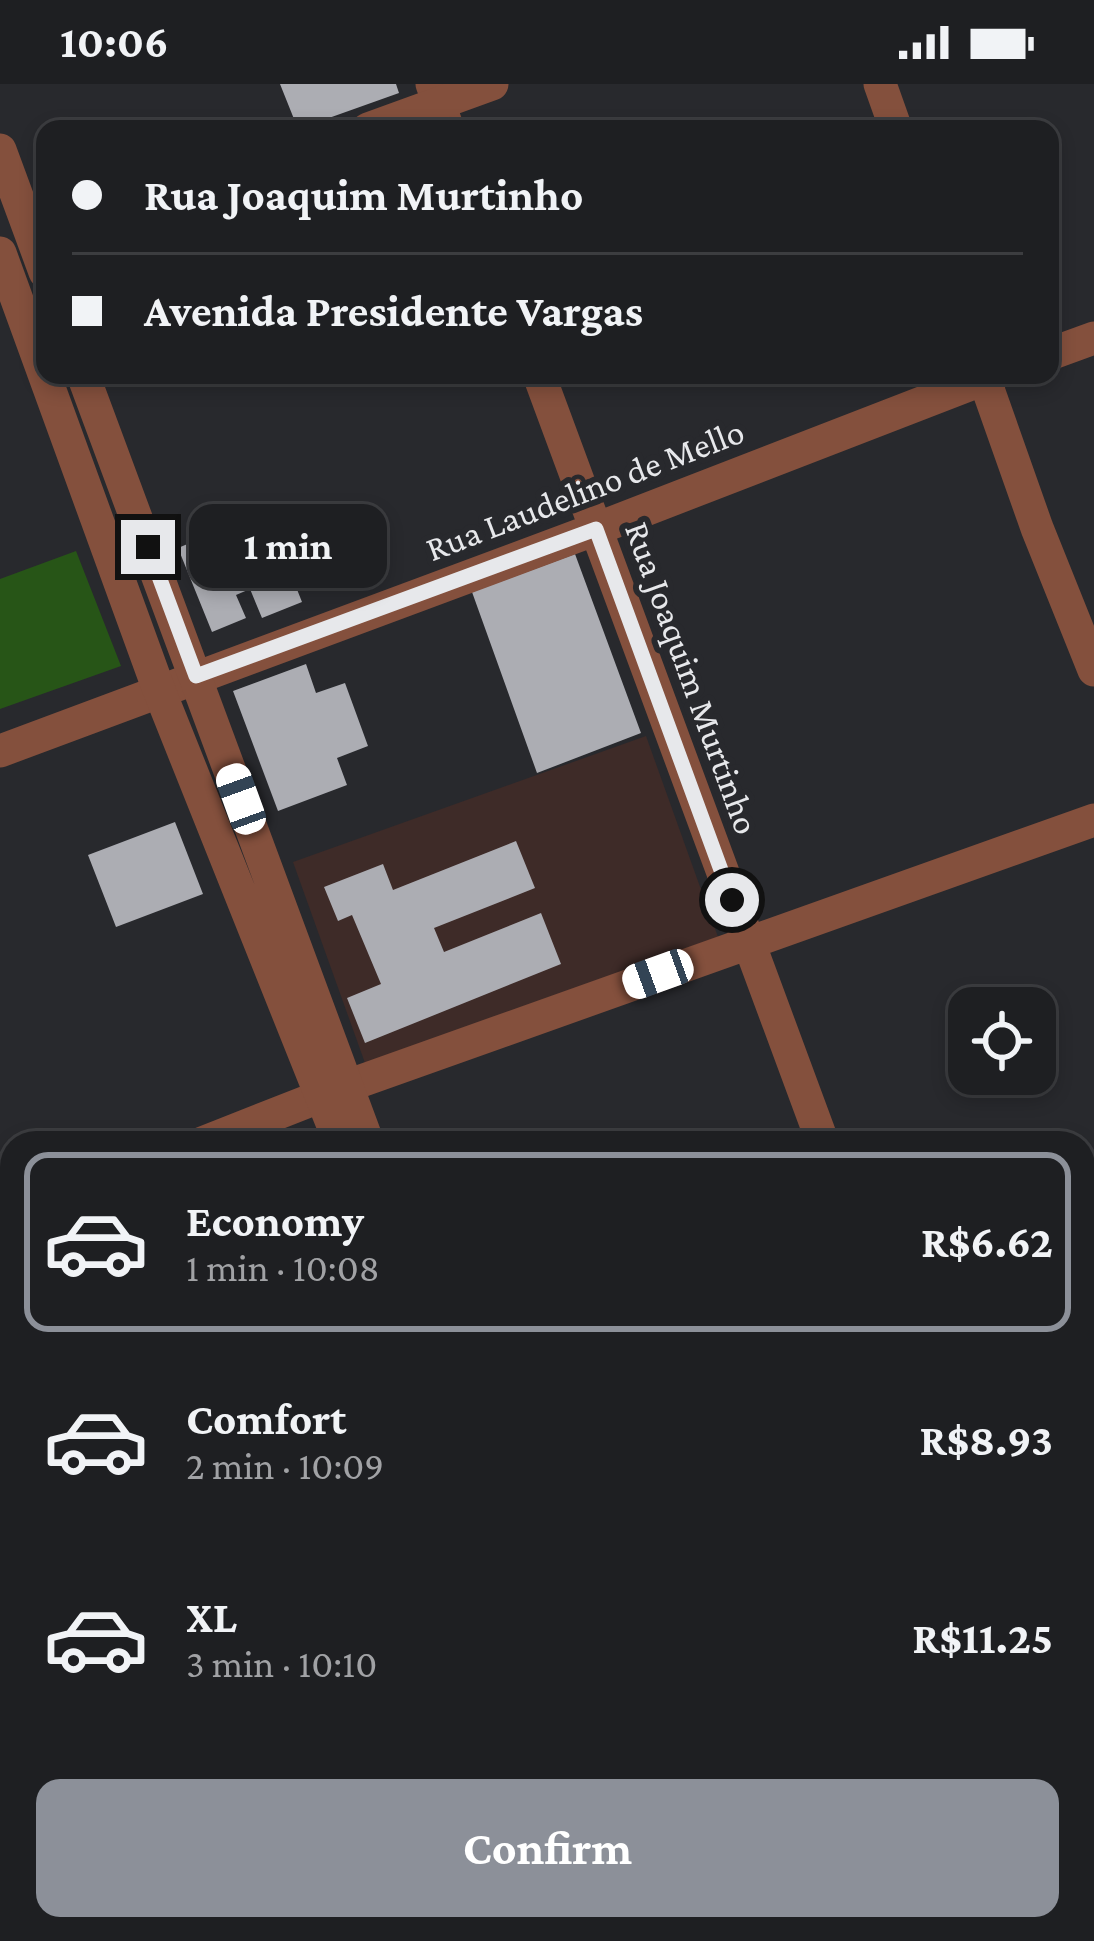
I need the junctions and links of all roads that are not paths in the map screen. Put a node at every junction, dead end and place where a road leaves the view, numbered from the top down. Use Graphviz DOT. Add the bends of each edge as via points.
graph roads {
  1 [pos="492,84"];
  2 [pos="880,84"];
  3 [pos="440,105"];
  4 [pos="395,120"];
  5 [pos="893,120"];
  6 [pos="0,150"];
  7 [pos="36,242"];
  8 [pos="36,257"];
  9 [pos="1,260"];
  10 [pos="1094,338"];
  11 [pos="1059,351"];
  12 [pos="36,355"];
  13 [pos="47,384"];
  14 [pos="86,384"];
  15 [pos="542,384"];
  16 [pos="967,384"];
  17 [pos="990,384"];
  18 [pos="596,529"];
  19 [pos="1094,670"];
  20 [pos="196,676"];
  21 [pos="159,690"];
  22 [pos="0,751"];
  23 [pos="1094,820"];
  24 [pos="747,942"];
  25 [pos="335,1091"];
  26 [pos="233,1131"];
  27 [pos="339,1131"];
  28 [pos="360,1131"];
  29 [pos="818,1131"];
  1 -- 3 [label="street"];
  2 -- 5 [label="street"];
  3 -- 4 [label="street"];
  6 -- 7 [label="street"];
  8 -- 9 [label="street"];
  9 -- 12 [label="street"];
  10 -- 11 [label="street"];
  13 -- 21 [label="street"];
  14 -- 20 [label="street"];
  15 -- 18 [label="street, Rua Joaquim Murtinho"];
  16 -- 18 [label="street, Rua Laudelino de Mello"];
  17 -- 19 [label="street"];
  18 -- 20 [label="street, Rua Laudelino de Mello"];
  18 -- 24 [label="street, Rua Joaquim Murtinho"];
  20 -- 21 [label="street, Rua Laudelino de Mello"];
  20 -- 25 [label="street"];
  21 -- 22 [label="street, Rua Laudelino de Mello"];
  21 -- 25 [label="street"];
  23 -- 24 [label="street"];
  24 -- 25 [label="street"];
  24 -- 29 [label="street, Rua Joaquim Murtinho"];
  25 -- 26 [label="street"];
  25 -- 27 [label="street"];
  25 -- 28 [label="street"];
}
